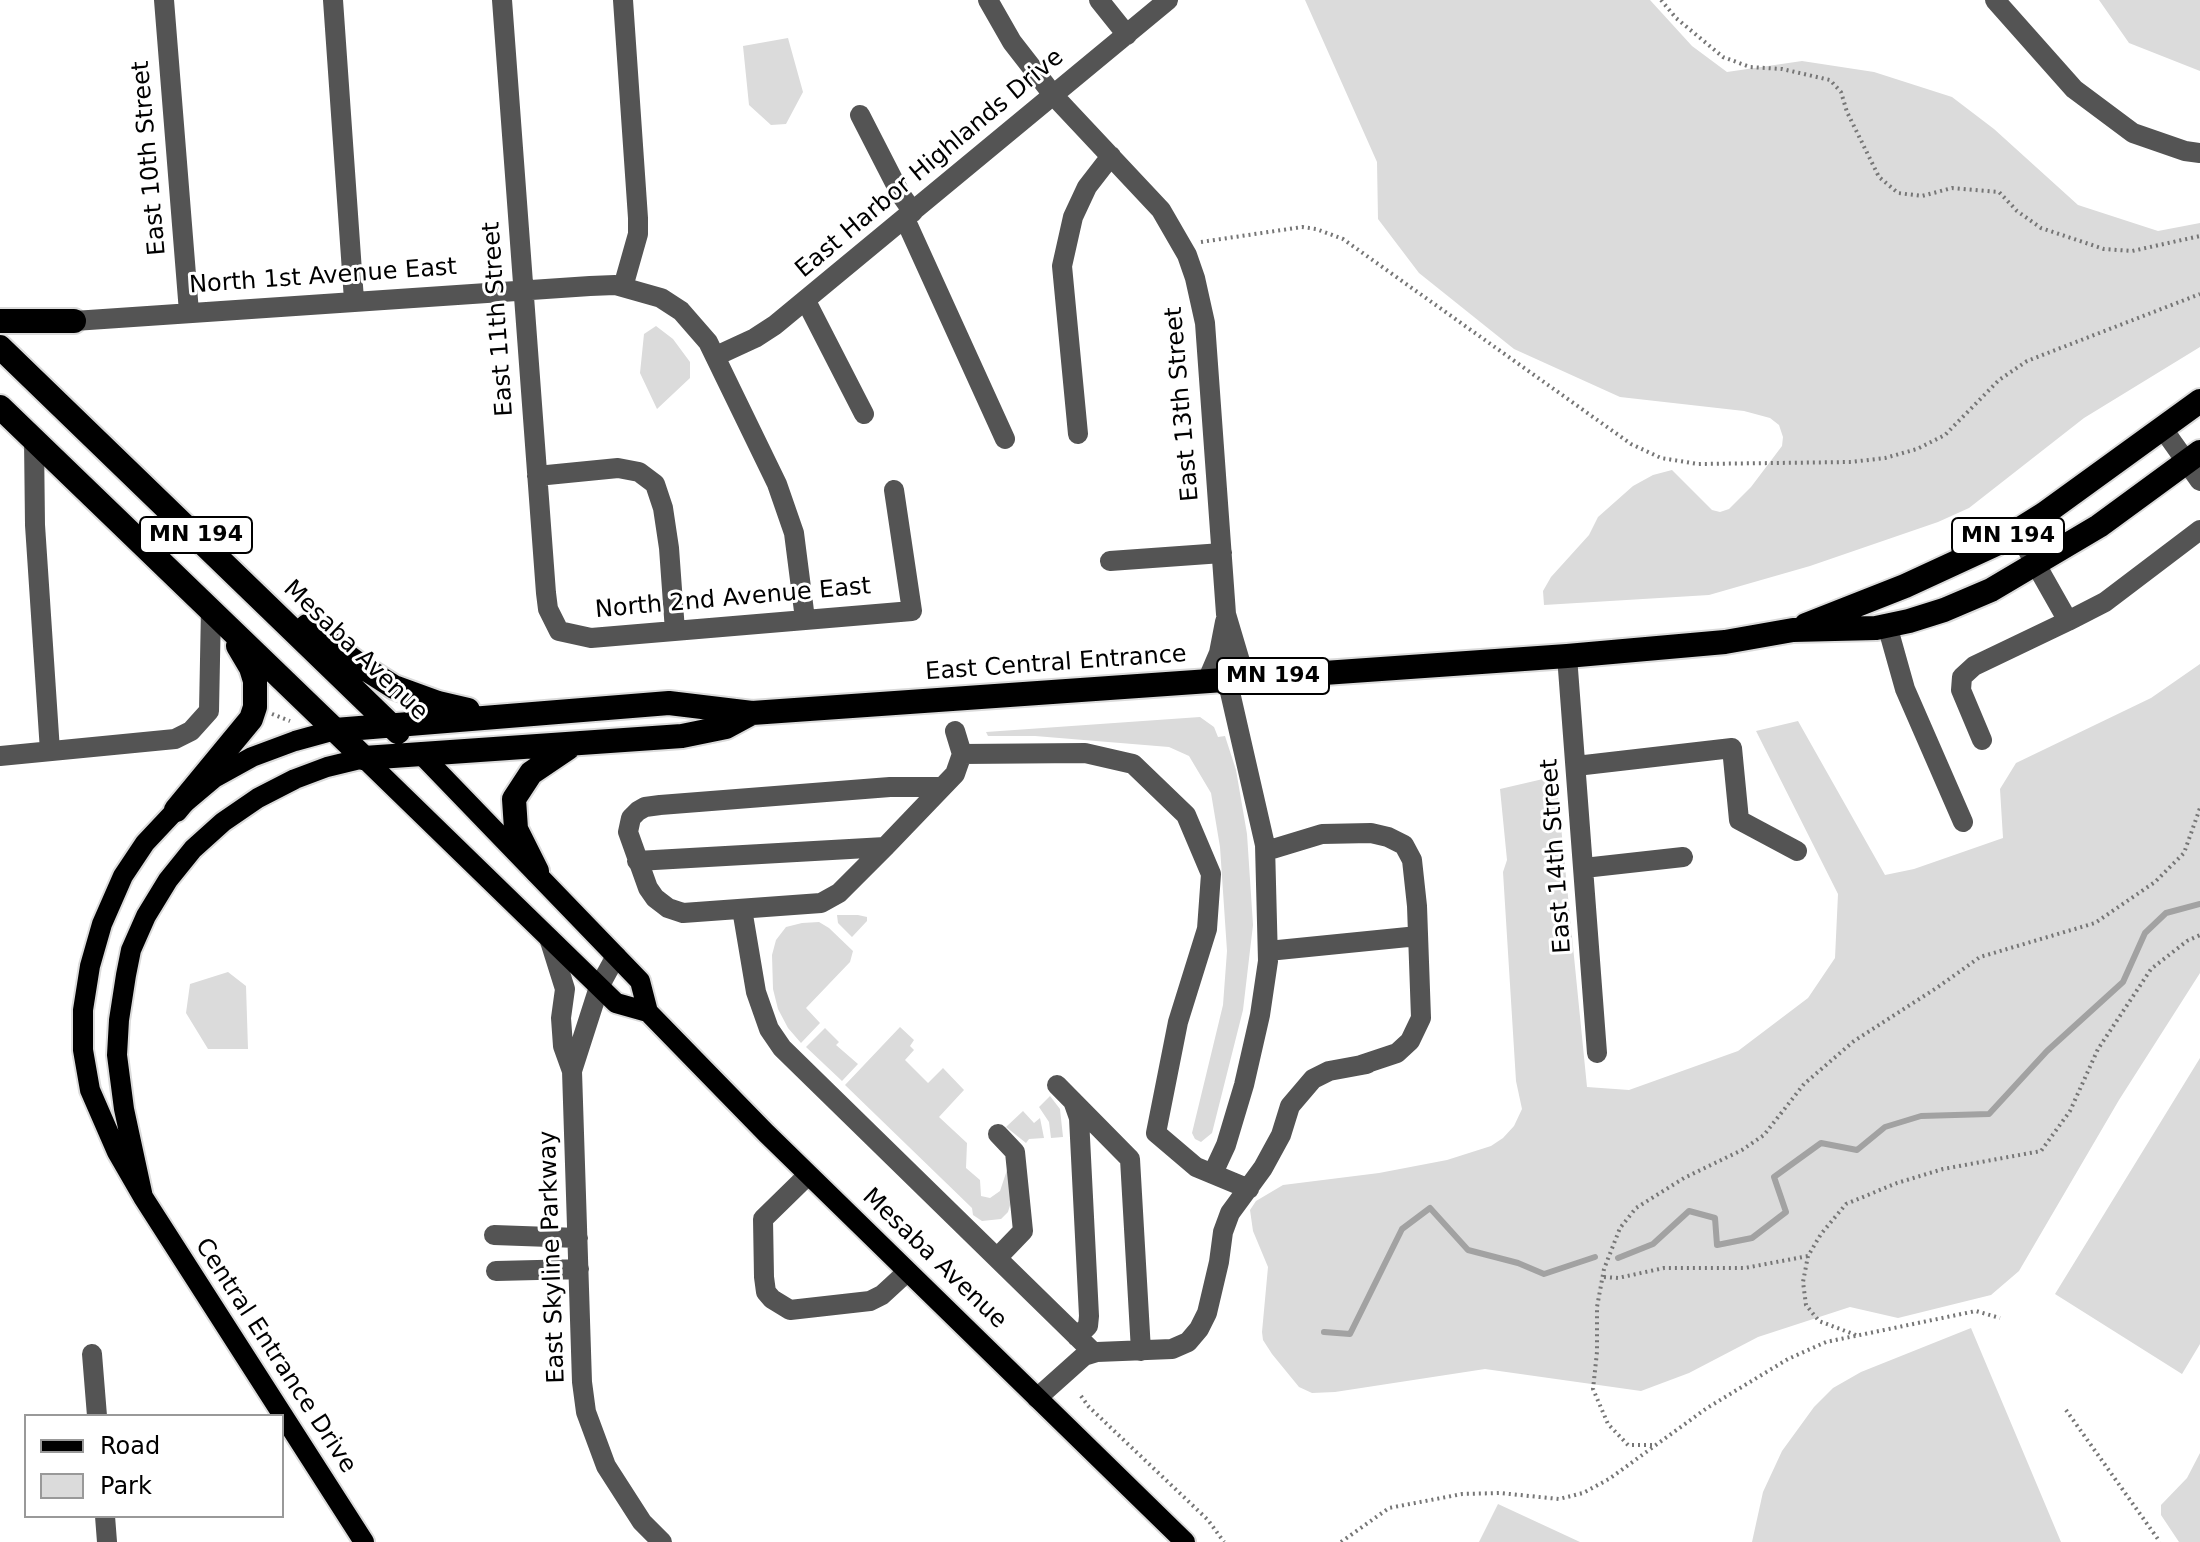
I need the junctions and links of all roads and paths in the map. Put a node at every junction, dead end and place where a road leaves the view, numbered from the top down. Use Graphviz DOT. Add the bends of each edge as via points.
graph roads {
  1 [pos="164,0"];
  2 [pos="333,0"];
  3 [pos="502,0"];
  4 [pos="623,0"];
  5 [pos="988,0"];
  6 [pos="1099,0"];
  7 [pos="1168,0"];
  8 [pos="1661,0"];
  9 [pos="1995,0"];
  10 [pos="1127,35"];
  11 [pos="1054,96"];
  12 [pos="860,115"];
  13 [pos="2200,153"];
  14 [pos="1111,156"];
  15 [pos="909,216"];
  16 [pos="2200,236"];
  17 [pos="1182,245"];
  18 [pos="623,287"];
  19 [pos="524,290"];
  20 [pos="2200,294"];
  21 [pos="354,300"];
  22 [pos="806,301"];
  23 [pos="189,312"];
  24 [pos="0,321"];
  25 [pos="74,321"];
  26 [pos="0,347"];
  27 [pos="716,356"];
  28 [pos="2200,401"];
  29 [pos="0,407"];
  30 [pos="864,414"];
  31 [pos="2163,429"];
  32 [pos="1078,434"];
  33 [pos="1005,439"];
  34 [pos="34,440"];
  35 [pos="2195,465"];
  36 [pos="537,476"];
  37 [pos="894,490"];
  38 [pos="2017,531"];
  39 [pos="2198,536"];
  40 [pos="1222,553"];
  41 [pos="1110,561"];
  42 [pos="2038,565"];
  43 [pos="233,571"];
  44 [pos="216,614"];
  45 [pos="1226,614"];
  46 [pos="805,619"];
  47 [pos="2068,621"];
  48 [pos="1887,625"];
  49 [pos="1793,630"];
  50 [pos="559,631"];
  51 [pos="675,631"];
  52 [pos="1567,656"];
  53 [pos="1226,679"];
  54 [pos="752,713"];
  55 [pos="494,716"];
  56 [pos="390,724"];
  57 [pos="335,730"];
  58 [pos="955,731"];
  59 [pos="1982,740"];
  60 [pos="574,745"];
  61 [pos="50,751"];
  62 [pos="962,754"];
  63 [pos="422,755"];
  64 [pos="0,756"];
  65 [pos="364,758"];
  66 [pos="1576,766"];
  67 [pos="942,787"];
  68 [pos="2200,808"];
  69 [pos="176,810"];
  70 [pos="1963,822"];
  71 [pos="885,847"];
  72 [pos="1266,851"];
  73 [pos="1797,851"];
  74 [pos="1683,857"];
  75 [pos="637,861"];
  76 [pos="1584,868"];
  77 [pos="537,871"];
  78 [pos="742,909"];
  79 [pos="2200,935"];
  80 [pos="1418,936"];
  81 [pos="549,938"];
  82 [pos="1268,951"];
  83 [pos="616,956"];
  84 [pos="599,987"];
  85 [pos="648,1012"];
  86 [pos="1597,1053"];
  87 [pos="572,1071"];
  88 [pos="1057,1085"];
  89 [pos="1073,1101"];
  90 [pos="998,1134"];
  91 [pos="1213,1173"];
  92 [pos="808,1175"];
  93 [pos="1249,1189"];
  94 [pos="143,1197"];
  95 [pos="494,1235"];
  96 [pos="578,1238"];
  97 [pos="1808,1256"];
  98 [pos="997,1258"];
  99 [pos="579,1269"];
  100 [pos="496,1271"];
  101 [pos="907,1272"];
  102 [pos="1603,1277"];
  103 [pos="2000,1318"];
  104 [pos="1859,1336"];
  105 [pos="1077,1337"];
  106 [pos="1141,1351"];
  107 [pos="1094,1353"];
  108 [pos="92,1354"];
  109 [pos="1081,1396"];
  110 [pos="1037,1398"];
  111 [pos="2066,1410"];
  112 [pos="97,1414"];
  113 [pos="282,1414"];
  114 [pos="284,1417"];
  115 [pos="1652,1445"];
  116 [pos="105,1518"];
  117 [pos="107,1542"];
  118 [pos="364,1542"];
  119 [pos="662,1542"];
  120 [pos="1185,1542"];
  121 [pos="1224,1542"];
  122 [pos="1341,1542"];
  123 [pos="2160,1542"];
  1 -- 23 [label="street, East 10th Street"];
  2 -- 21 [label="street"];
  3 -- 19 [label="street, East 11th Street"];
  4 -- 18 [label="street" via="638,218"];
  5 -- 11 [label="street, East 13th Street" via="1012,42"];
  6 -- 10 [label="street"];
  7 -- 10 [label="street, East Harbor Highlands Drive"];
  8 -- 16 [label="path" via="1723,57 1750,67 1830,80 1841,92 1879,177 1898,193 1922,196 1952,188 1999,192 2041,228 2104,249 2155,248"];
  9 -- 13 [label="street" via="2086,98 2133,133"];
  10 -- 11 [label="street, East Harbor Highlands Drive"];
  11 -- 14 [label="street, East 13th Street"];
  11 -- 15 [label="street, East Harbor Highlands Drive"];
  12 -- 15 [label="street"];
  14 -- 17 [label="street, East 13th Street" via="1161,210"];
  14 -- 32 [label="street" via="1073,217 1062,266"];
  15 -- 22 [label="street, East Harbor Highlands Drive"];
  15 -- 33 [label="street"];
  17 -- 20 [label="path" via="1302,227 1343,239 1622,438 1661,458 1698,464 1851,462 1917,449 1945,435 1999,380 2027,361"];
  17 -- 40 [label="street, East 13th Street" via="1205,323"];
  18 -- 19 [label="street, North 1st Avenue East"];
  18 -- 27 [label="street, North 1st Avenue East" via="661,298 681,311"];
  19 -- 21 [label="street, North 1st Avenue East"];
  19 -- 36 [label="street, East 11th Street"];
  21 -- 23 [label="street, North 1st Avenue East"];
  22 -- 27 [label="street, East Harbor Highlands Drive" via="755,338"];
  22 -- 30 [label="street"];
  23 -- 25 [label="street, North 1st Avenue East"];
  24 -- 25 [label="highway"];
  26 -- 43 [label="highway, Mesaba Avenue / MN 194"];
  27 -- 46 [label="street, North 1st Avenue East" via="786,508"];
  28 -- 31 [label="highway, East Central Entrance / MN 194"];
  29 -- 34 [label="highway, Mesaba Avenue / MN 194"];
  31 -- 35 [label="street"];
  31 -- 38 [label="highway, East Central Entrance / MN 194"];
  34 -- 44 [label="highway, Mesaba Avenue / MN 194"];
  34 -- 61 [label="street"];
  35 -- 42 [label="highway, East Central Entrance / MN 194"];
  36 -- 50 [label="street, East 11th Street" via="548,609"];
  36 -- 51 [label="street" via="630,469 655,484 669,548"];
  37 -- 46 [label="street, North 2nd Avenue East" via="912,611"];
  38 -- 42 [label="street"];
  38 -- 49 [label="highway, East Central Entrance / MN 194" via="1946,568"];
  39 -- 47 [label="street" via="2105,602"];
  40 -- 41 [label="street"];
  40 -- 45 [label="street, East 13th Street"];
  42 -- 47 [label="street"];
  42 -- 48 [label="highway, East Central Entrance / MN 194" via="1944,610"];
  43 -- 55 [label="highway, MN 194" via="394,687"];
  43 -- 56 [label="highway, Mesaba Avenue / MN 194"];
  44 -- 57 [label="highway, Mesaba Avenue / MN 194"];
  44 -- 61 [label="street" via="209,711 191,731 175,739"];
  44 -- 69 [label="highway" via="251,668 255,707 241,733"];
  45 -- 53 [label="street, East 13th Street"];
  45 -- 53 [label="street, East 13th Street"];
  46 -- 51 [label="street, North 2nd Avenue East"];
  47 -- 59 [label="street" via="1974,666 1962,677 1961,690"];
  48 -- 49 [label="highway, East Central Entrance / MN 194"];
  48 -- 70 [label="street" via="1905,689"];
  49 -- 52 [label="highway, East Central Entrance / MN 194" via="1725,642"];
  50 -- 51 [label="street, North 2nd Avenue East" via="591,638"];
  52 -- 53 [label="highway, East Central Entrance / MN 194"];
  52 -- 66 [label="street, East 14th Street"];
  53 -- 54 [label="highway, East Central Entrance / MN 194"];
  53 -- 72 [label="street"];
  54 -- 55 [label="highway, East Central Entrance / MN 194" via="669,703"];
  54 -- 60 [label="highway, East Central Entrance / MN 194" via="707,733"];
  55 -- 56 [label="highway, East Central Entrance / MN 194"];
  56 -- 57 [label="highway, East Central Entrance"];
  56 -- 63 [label="highway, Mesaba Avenue"];
  57 -- 65 [label="highway, Mesaba Avenue / MN 194"];
  57 -- 69 [label="main road, Central Entrance Drive" via="252,757 214,778"];
  58 -- 62 [label="street"];
  60 -- 63 [label="highway, East Central Entrance / MN 194"];
  60 -- 77 [label="highway" via="531,773 514,799 516,829"];
  61 -- 64 [label="street"];
  62 -- 67 [label="street" via="955,774"];
  62 -- 91 [label="street" via="1085,753 1133,764 1186,815 1211,874 1207,929 1178,1022 1156,1133 1196,1167"];
  63 -- 65 [label="highway, East Central Entrance / MN 194"];
  63 -- 77 [label="main road, Mesaba Avenue"];
  65 -- 81 [label="main road, Mesaba Avenue"];
  65 -- 94 [label="main road, Central Entrance Drive" via="295,779 223,822 193,849 146,916 131,950 117,1055"];
  66 -- 73 [label="street" via="1732,748 1739,820"];
  66 -- 76 [label="street, East 14th Street"];
  67 -- 71 [label="street"];
  67 -- 75 [label="street" via="645,807 629,824"];
  68 -- 102 [label="path" via="2184,853 2155,882 2095,923 1980,957 1854,1041 1804,1084 1764,1135 1636,1208 1620,1228"];
  69 -- 94 [label="main road, Central Entrance Drive" via="123,876 102,924 83,1010 90,1090"];
  71 -- 75 [label="street"];
  71 -- 78 [label="street" via="839,893 821,903"];
  72 -- 80 [label="street" via="1322,834 1371,833 1404,845 1412,860"];
  72 -- 82 [label="street"];
  74 -- 76 [label="street"];
  75 -- 78 [label="street" via="648,888 668,908 683,913"];
  76 -- 86 [label="street, East 14th Street"];
  77 -- 83 [label="main road, Mesaba Avenue"];
  78 -- 98 [label="street" via="756,992 782,1048"];
  79 -- 97 [label="path" via="2151,969 2098,1049 2070,1111 2041,1151 1943,1169 1846,1204"];
  80 -- 82 [label="street"];
  80 -- 93 [label="street" via="1421,1018 1410,1041 1397,1053 1329,1071 1303,1088"];
  81 -- 84 [label="main road, Mesaba Avenue"];
  81 -- 87 [label="street" via="565,989 563,1046"];
  82 -- 91 [label="street" via="1244,1085"];
  83 -- 84 [label="street, East Skyline Parkway"];
  83 -- 85 [label="main road, Mesaba Avenue" via="640,981"];
  84 -- 85 [label="main road, Mesaba Avenue" via="616,1003"];
  84 -- 87 [label="street, East Skyline Parkway"];
  85 -- 92 [label="main road, Mesaba Avenue"];
  87 -- 96 [label="street, East Skyline Parkway"];
  88 -- 89 [label="street"];
  89 -- 105 [label="street" via="1079,1118 1089,1316 1088,1326"];
  89 -- 106 [label="street" via="1130,1159"];
  90 -- 98 [label="street" via="1015,1152 1023,1231"];
  91 -- 93 [label="street"];
  92 -- 101 [label="main road, Mesaba Avenue"];
  92 -- 101 [label="street" via="763,1219 764,1277 772,1299 790,1310 870,1301"];
  93 -- 106 [label="street" via="1223,1232 1199,1329 1172,1349"];
  94 -- 113 [label="main road, Central Entrance Drive"];
  95 -- 96 [label="street"];
  96 -- 99 [label="street, East Skyline Parkway"];
  97 -- 102 [label="path" via="1745,1268 1664,1268"];
  97 -- 104 [label="path" via="1806,1305 1819,1321"];
  98 -- 105 [label="street"];
  99 -- 100 [label="street"];
  99 -- 119 [label="street, East Skyline Parkway" via="586,1412 623,1496"];
  101 -- 110 [label="main road, Mesaba Avenue"];
  102 -- 115 [label="path" via="1593,1389 1608,1424 1628,1445"];
  103 -- 104 [label="path" via="1976,1311"];
  104 -- 115 [label="path" via="1826,1342 1788,1359"];
  105 -- 107 [label="street"];
  106 -- 107 [label="street"];
  107 -- 110 [label="street"];
  108 -- 112 [label="street"];
  109 -- 121 [label="path"];
  110 -- 120 [label="main road, Mesaba Avenue"];
  111 -- 123 [label="path"];
  114 -- 118 [label="main road, Central Entrance Drive"];
  115 -- 122 [label="path" via="1583,1493 1559,1499 1462,1494 1389,1508"];
  116 -- 117 [label="street"];
}
